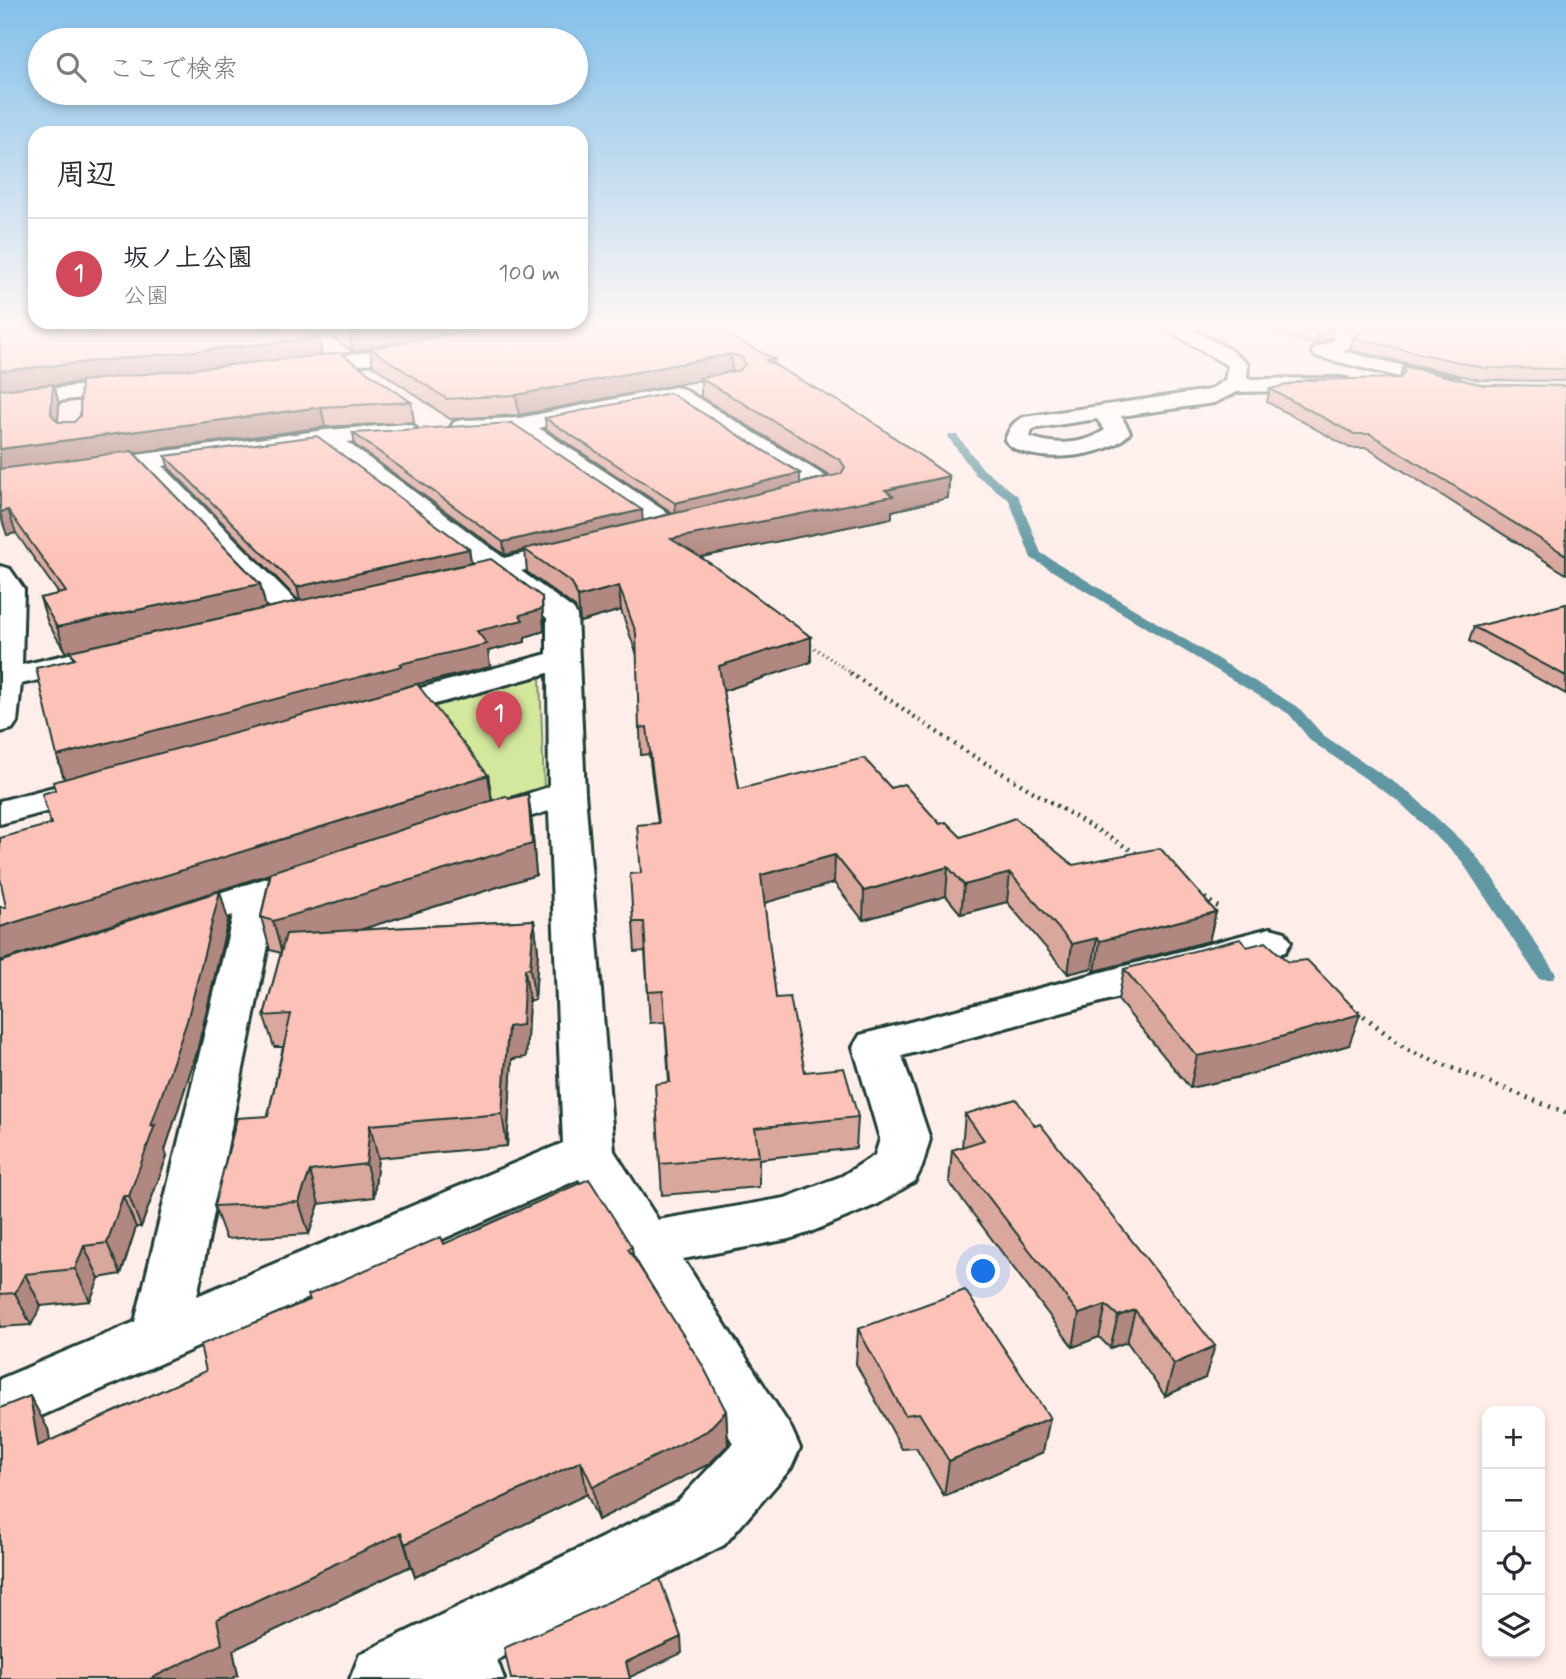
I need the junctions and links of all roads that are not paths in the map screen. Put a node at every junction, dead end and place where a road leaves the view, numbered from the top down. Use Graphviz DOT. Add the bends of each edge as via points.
graph roads {
  1 [pos="618,405"];
  2 [pos="693,405"];
  3 [pos="1149,405"];
  4 [pos="1102,412"];
  5 [pos="519,425"];
  6 [pos="325,437"];
  7 [pos="145,462"];
  8 [pos="0,481"];
  9 [pos="776,502"];
  10 [pos="697,521"];
  11 [pos="671,527"];
  12 [pos="645,533"];
  13 [pos="604,542"];
  14 [pos="498,568"];
  15 [pos="0,575"];
  16 [pos="433,582"];
  17 [pos="265,620"];
  18 [pos="115,654"];
  19 [pos="564,659"];
  20 [pos="6,678"];
  21 [pos="349,718"];
  22 [pos="0,722"];
  23 [pos="121,780"];
  24 [pos="567,793"];
  25 [pos="0,813"];
  26 [pos="451,831"];
  27 [pos="348,864"];
  28 [pos="258,894"];
  29 [pos="142,932"];
  30 [pos="1270,942"];
  31 [pos="589,1153"];
  32 [pos="644,1244"];
  33 [pos="160,1338"];
  34 [pos="0,1407"];
  35 [pos="462,1662"];
  36 [pos="385,1679"];
  1 -- 5 [label="street"];
  2 -- 9 [label="street" via="829,489"];
  3 -- 4 [label="street"];
  5 -- 6 [label="street"];
  5 -- 11 [label="street"];
  6 -- 7 [label="street"];
  6 -- 14 [label="street"];
  7 -- 8 [label="street"];
  7 -- 17 [label="street" via="305,611"];
  10 -- 11 [label="street"];
  11 -- 12 [label="street"];
  13 -- 14 [label="street"];
  14 -- 16 [label="street"];
  14 -- 19 [label="street" via="562,615"];
  15 -- 20 [label="street" via="9,589"];
  18 -- 20 [label="street"];
  19 -- 21 [label="street"];
  19 -- 24 [label="street"];
  20 -- 22 [label="street"];
  23 -- 25 [label="street"];
  24 -- 26 [label="street"];
  24 -- 31 [label="street"];
  27 -- 28 [label="street"];
  28 -- 29 [label="street"];
  28 -- 33 [label="street"];
  30 -- 32 [label="street" via="876,1047 905,1139 897,1167 860,1189 789,1218"];
  31 -- 32 [label="street"];
  31 -- 33 [label="street"];
  32 -- 35 [label="street" via="769,1448 701,1522"];
  33 -- 34 [label="street"];
  35 -- 36 [label="street"];
}
